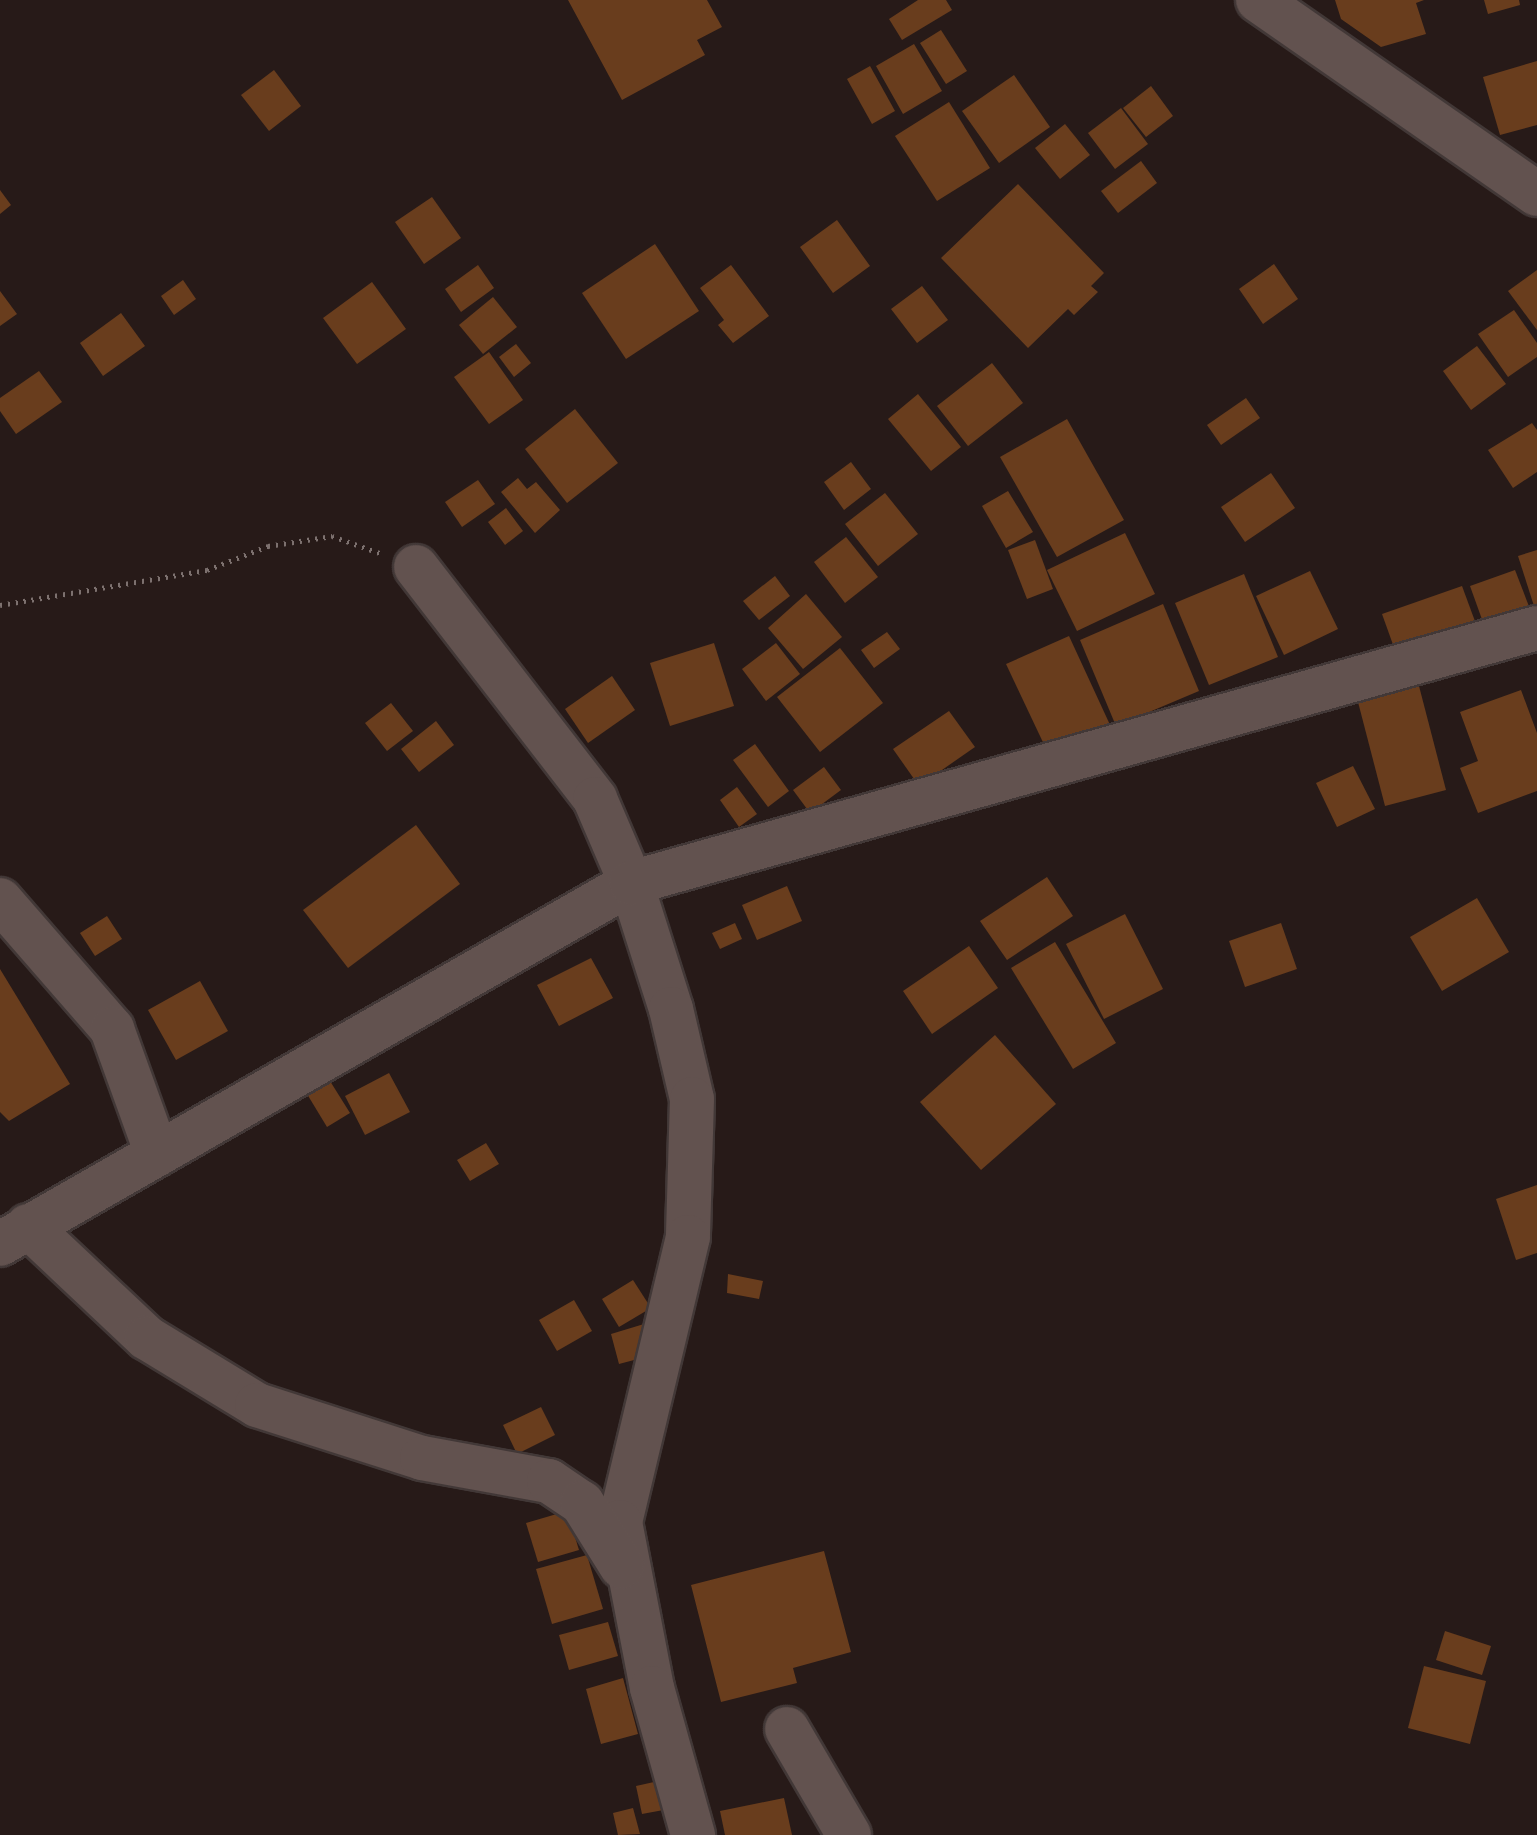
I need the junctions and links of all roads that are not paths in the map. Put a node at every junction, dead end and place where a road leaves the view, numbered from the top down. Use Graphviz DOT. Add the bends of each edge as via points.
graph roads {
  1 [pos="1258,0"];
  2 [pos="1537,194"];
  3 [pos="416,567"];
  4 [pos="1537,628"];
  5 [pos="631,883"];
  6 [pos="0,900"];
  7 [pos="157,1154"];
  8 [pos="14,1235"];
  9 [pos="632,1583"];
  10 [pos="787,1729"];
  11 [pos="693,1835"];
  12 [pos="849,1835"];
  1 -- 2 [label="street"];
  3 -- 5 [label="street" via="595,799"];
  4 -- 5 [label="street"];
  5 -- 7 [label="street"];
  5 -- 9 [label="street" via="671,1009 692,1099 688,1237 620,1522"];
  6 -- 7 [label="street" via="112,1029"];
  7 -- 8 [label="street"];
  8 -- 9 [label="street" via="147,1338 257,1405 422,1458 549,1481 582,1503"];
  9 -- 11 [label="street" via="652,1688"];
  10 -- 12 [label="street"];
}
